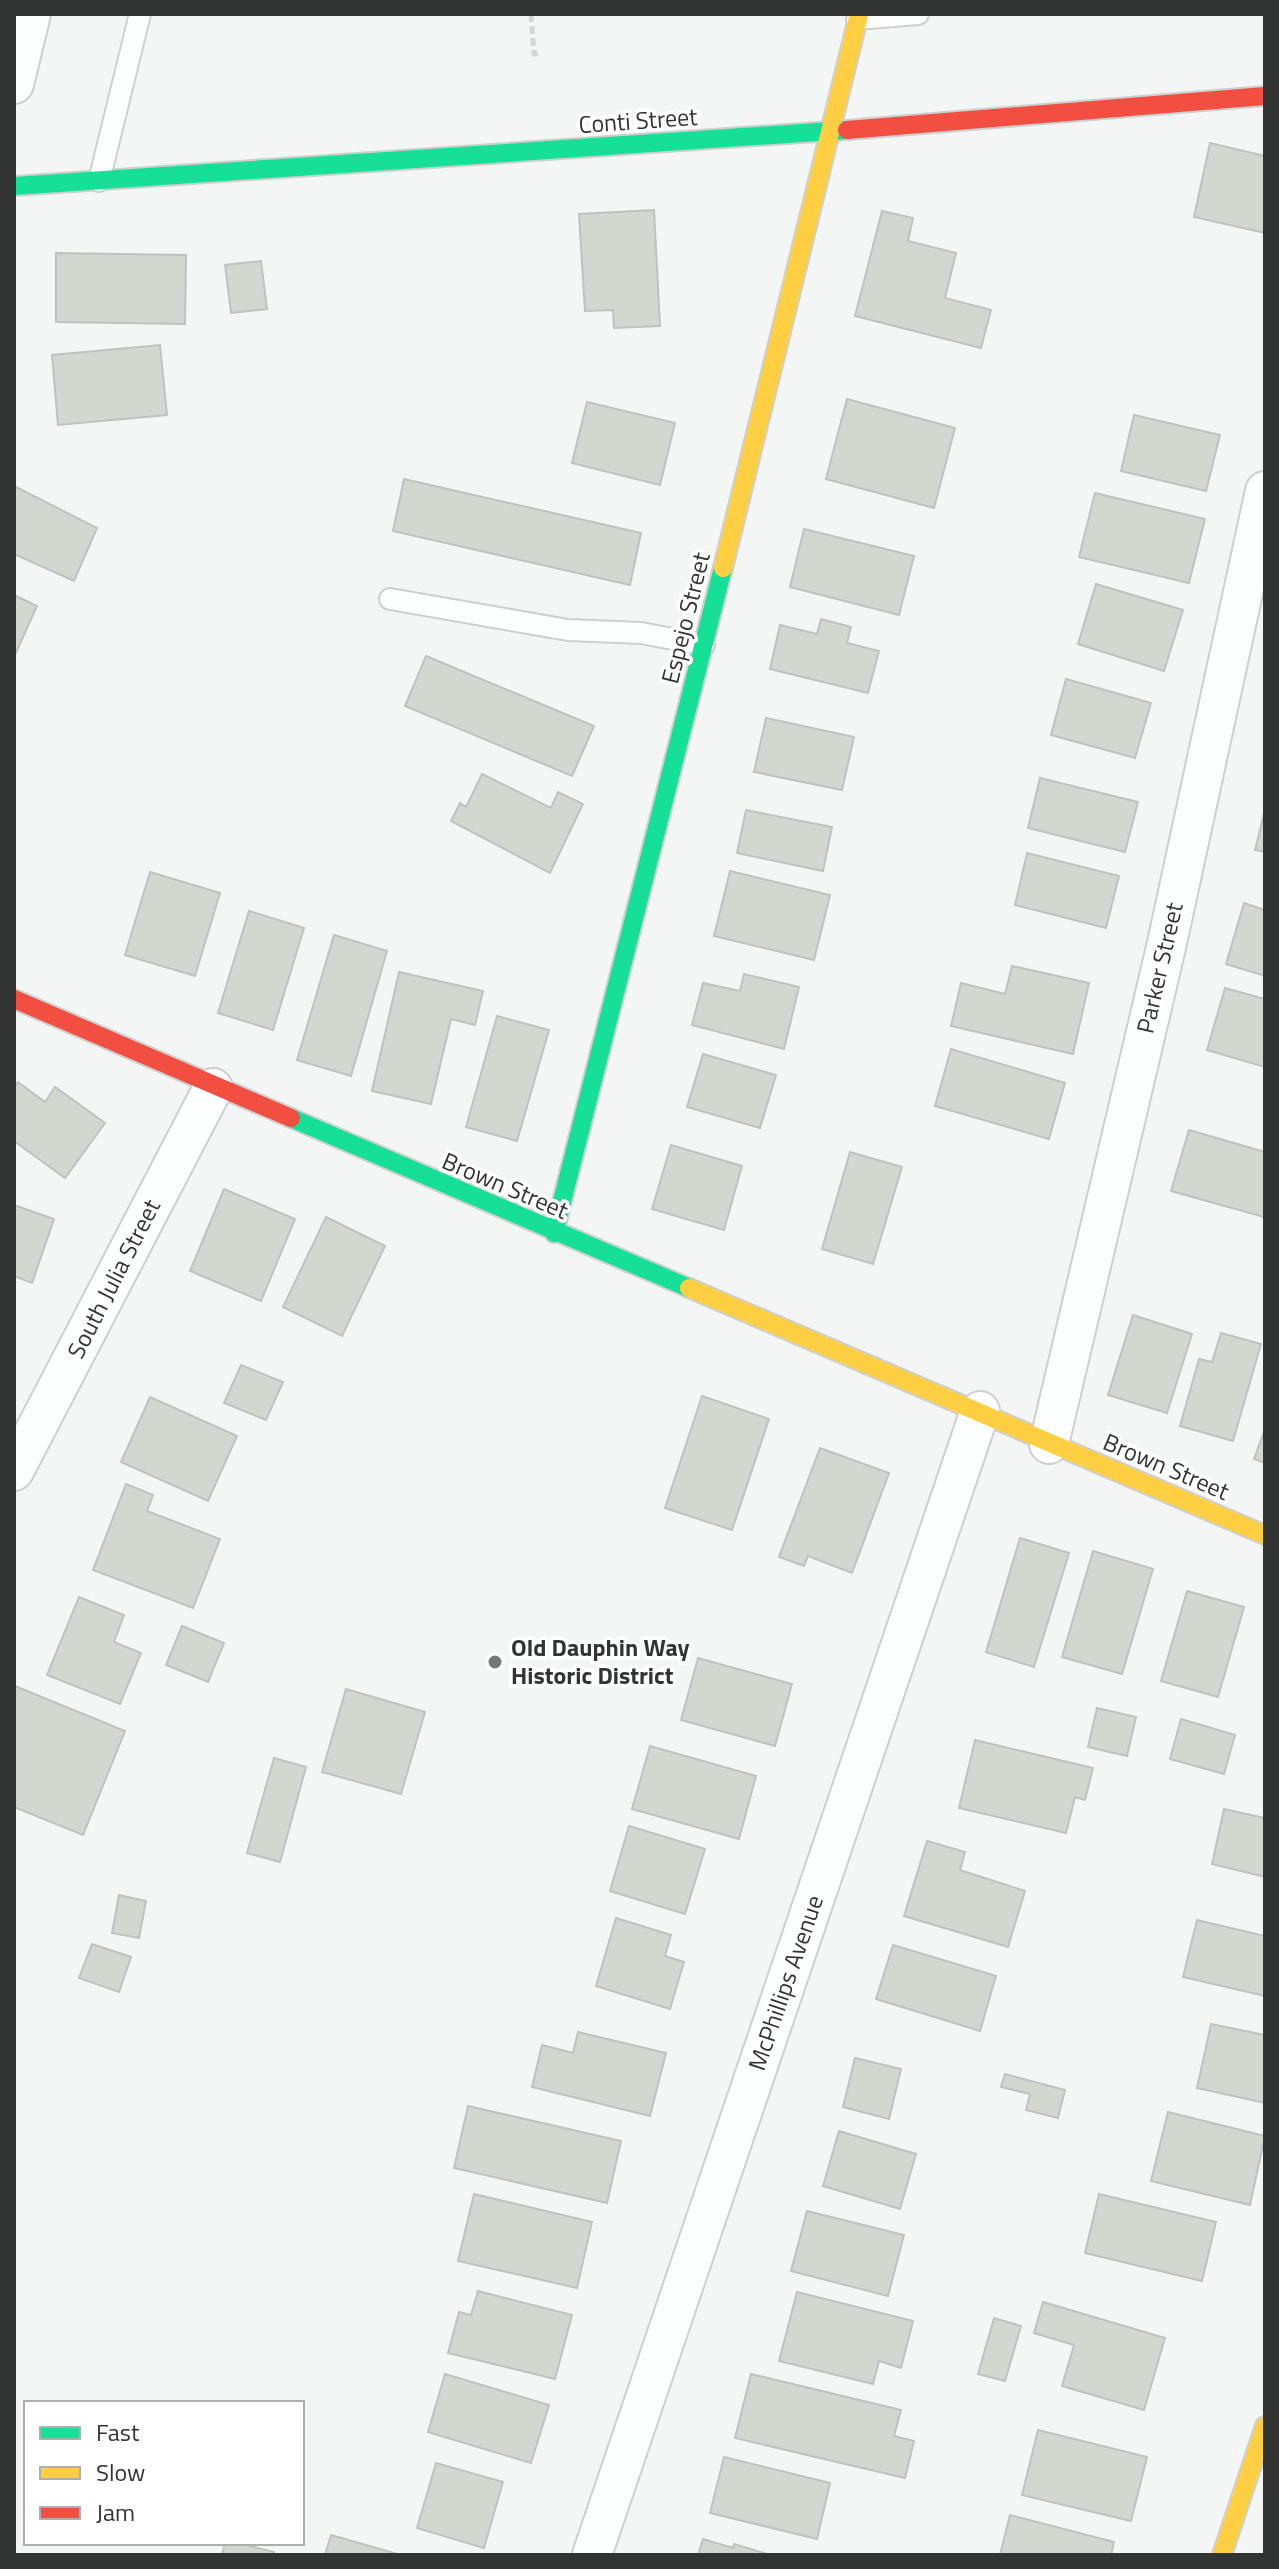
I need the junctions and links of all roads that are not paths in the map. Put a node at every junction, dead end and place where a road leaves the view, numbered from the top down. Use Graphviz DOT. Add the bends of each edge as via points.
graph roads {
  1 [pos="31,14"];
  2 [pos="140,14"];
  3 [pos="918,14"];
  4 [pos="858,17"];
  5 [pos="14,84"];
  6 [pos="1265,96"];
  7 [pos="828,132"];
  8 [pos="99,181"];
  9 [pos="14,186"];
  10 [pos="1265,491"];
  11 [pos="390,599"];
  12 [pos="704,645"];
  13 [pos="14,999"];
  14 [pos="213,1088"];
  15 [pos="554,1233"];
  16 [pos="980,1411"];
  17 [pos="1049,1444"];
  18 [pos="14,1471"];
  19 [pos="1265,1535"];
  20 [pos="1265,2426"];
  21 [pos="592,2555"];
  22 [pos="1222,2555"];
  1 -- 5 [label="street"];
  2 -- 8 [label="lane"];
  3 -- 4 [label="lane"];
  4 -- 7 [label="street, Espejo Street"];
  6 -- 7 [label="street, Conti Street"];
  7 -- 8 [label="street, Conti Street"];
  7 -- 12 [label="street, Espejo Street"];
  8 -- 9 [label="street, Conti Street"];
  10 -- 17 [label="street, Parker Street" via="1167,943"];
  11 -- 12 [label="lane" via="568,630 641,633"];
  12 -- 15 [label="street, Espejo Street"];
  13 -- 14 [label="street, Brown Street"];
  14 -- 15 [label="street, Brown Street"];
  14 -- 18 [label="street, South Julia Street"];
  15 -- 16 [label="street, Brown Street"];
  16 -- 17 [label="street, Brown Street"];
  16 -- 21 [label="street, McPhillips Avenue"];
  17 -- 19 [label="street, Brown Street"];
  20 -- 22 [label="street"];
}
